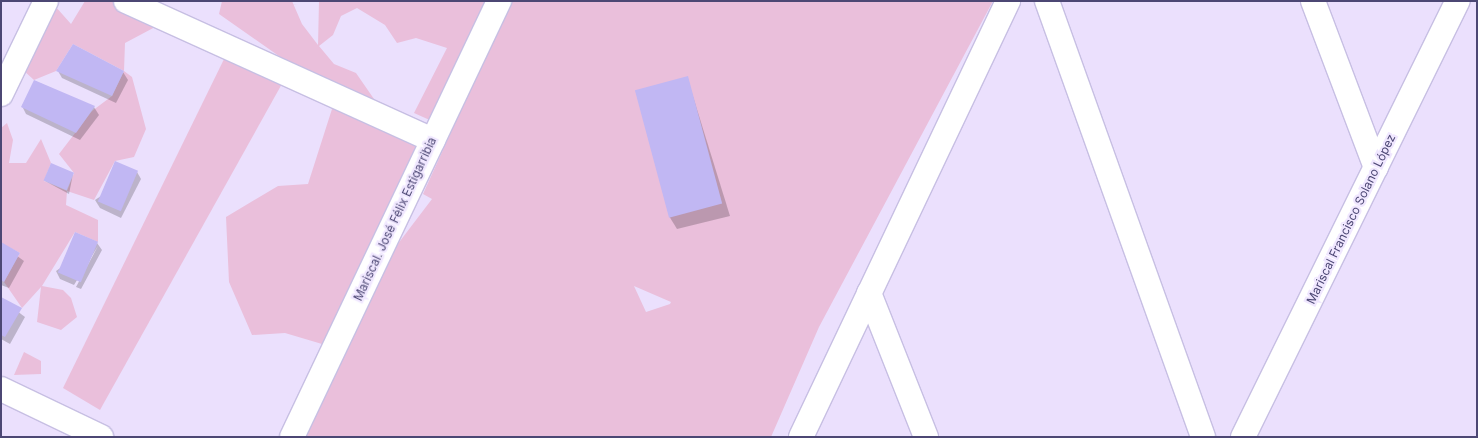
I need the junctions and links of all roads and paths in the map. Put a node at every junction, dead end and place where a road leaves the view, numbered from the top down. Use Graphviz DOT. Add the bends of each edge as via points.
graph roads {
  1 [pos="46,1"];
  2 [pos="126,1"];
  3 [pos="499,1"];
  4 [pos="1008,1"];
  5 [pos="1047,1"];
  6 [pos="1314,1"];
  7 [pos="1458,1"];
  8 [pos="1,94"];
  9 [pos="433,140"];
  10 [pos="1376,168"];
  11 [pos="869,293"];
  12 [pos="1,389"];
  13 [pos="101,437"];
  14 [pos="292,437"];
  15 [pos="800,437"];
  16 [pos="926,437"];
  17 [pos="1203,437"];
  18 [pos="1243,437"];
  1 -- 8 [label="street"];
  2 -- 9 [label="street"];
  3 -- 9 [label="street, Mariscal. José Félix Estigarribia"];
  4 -- 11 [label="street"];
  5 -- 17 [label="street"];
  6 -- 10 [label="street"];
  7 -- 10 [label="street, Mariscal Francisco Solano López"];
  9 -- 14 [label="street, Mariscal. José Félix Estigarribia"];
  10 -- 18 [label="street, Mariscal Francisco Solano López"];
  11 -- 15 [label="street"];
  11 -- 16 [label="street"];
  12 -- 13 [label="street"];
}
